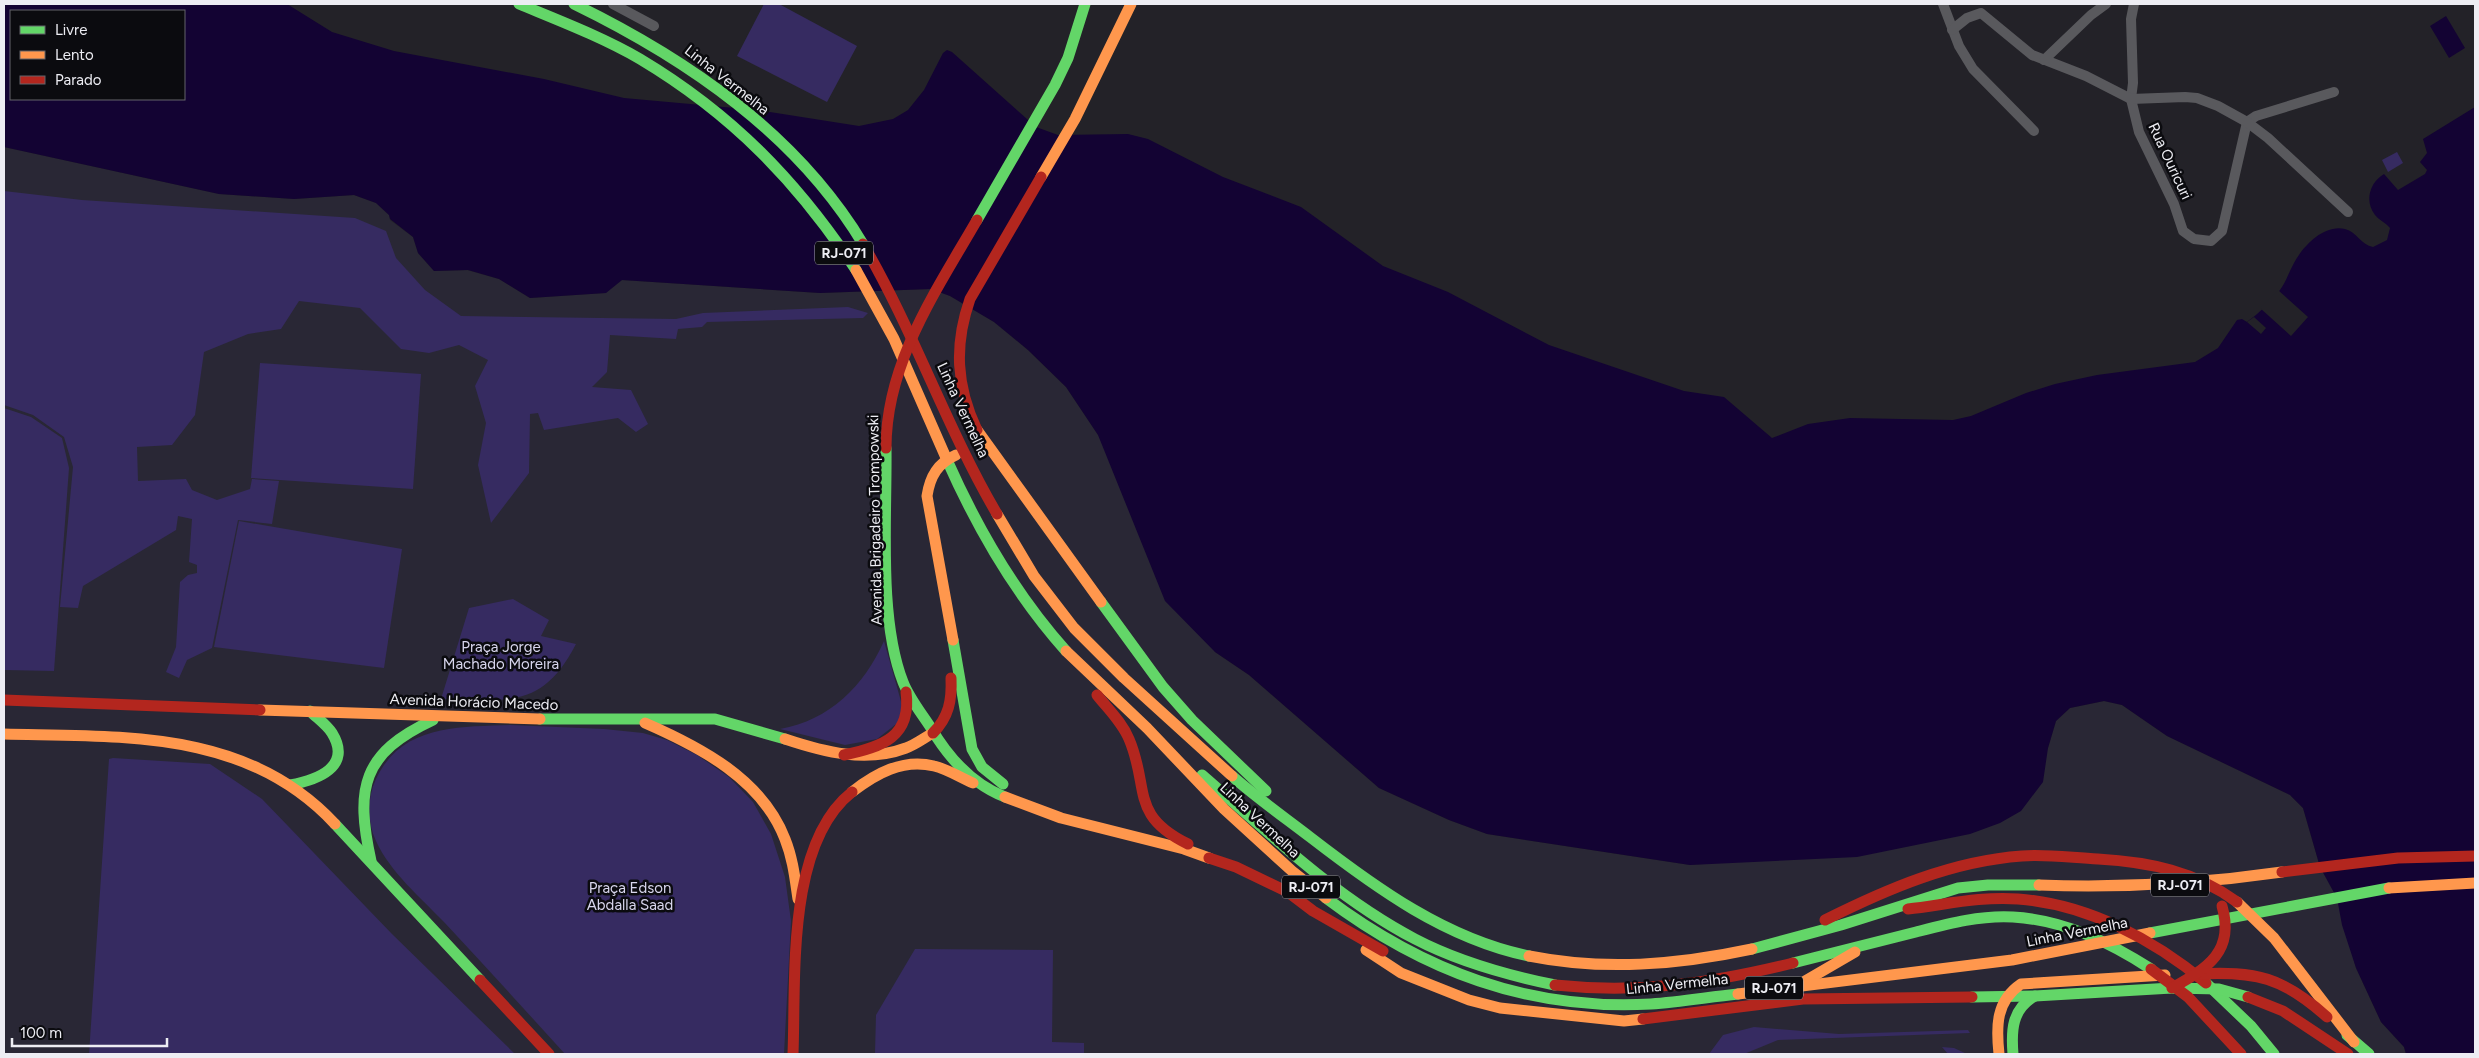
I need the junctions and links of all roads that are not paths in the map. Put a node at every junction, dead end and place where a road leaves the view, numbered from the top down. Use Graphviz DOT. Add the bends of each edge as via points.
graph roads {
  1 [pos="519,4"];
  2 [pos="574,4"];
  3 [pos="613,4"];
  4 [pos="1085,4"];
  5 [pos="1131,4"];
  6 [pos="1942,4"];
  7 [pos="2106,4"];
  8 [pos="2134,4"];
  9 [pos="654,26"];
  10 [pos="1952,30"];
  11 [pos="2044,60"];
  12 [pos="2334,92"];
  13 [pos="2131,100"];
  14 [pos="2247,122"];
  15 [pos="2034,131"];
  16 [pos="2348,212"];
  17 [pos="987,469"];
  18 [pos="1022,513"];
  19 [pos="1065,555"];
  20 [pos="947,615"];
  21 [pos="1068,654"];
  22 [pos="903,683"];
  23 [pos="4,700"];
  24 [pos="310,711"];
  25 [pos="438,718"];
  26 [pos="638,720"];
  27 [pos="1146,728"];
  28 [pos="933,733"];
  29 [pos="4,734"];
  30 [pos="844,755"];
  31 [pos="290,785"];
  32 [pos="998,794"];
  33 [pos="1045,812"];
  34 [pos="1320,845"];
  35 [pos="2475,856"];
  36 [pos="372,864"];
  37 [pos="1236,867"];
  38 [pos="2198,879"];
  39 [pos="2475,883"];
  40 [pos="1313,911"];
  41 [pos="799,912"];
  42 [pos="1880,913"];
  43 [pos="1786,939"];
  44 [pos="1878,941"];
  45 [pos="2200,973"];
  46 [pos="2172,988"];
  47 [pos="1508,991"];
  48 [pos="2007,995"];
  49 [pos="1955,996"];
  50 [pos="2035,996"];
  51 [pos="1749,1006"];
  52 [pos="1997,1016"];
  53 [pos="2354,1042"];
  54 [pos="2366,1052"];
  55 [pos="549,1054"];
  56 [pos="793,1054"];
  57 [pos="1999,1054"];
  58 [pos="2013,1054"];
  59 [pos="2241,1054"];
  60 [pos="2274,1054"];
  61 [pos="2348,1054"];
  1 -- 21 [label="main road, Linha Vermelha / RJ-071" via="589,31 682,85 743,133 800,192 847,256 878,309 912,378 973,519 1017,591"];
  2 -- 34 [label="main road, Linha Vermelha / RJ-071" via="627,29 703,76 756,120 815,180 851,228 882,278 997,515 1058,609 1119,675 1232,776"];
  3 -- 9 [label="street"];
  4 -- 22 [label="main road, Avenida Brigadeiro Trompowski" via="1068,58 1055,85 927,306 895,378 886,429 888,612"];
  5 -- 19 [label="main road" via="1075,119 970,298 960,336 960,382 966,407 979,435"];
  6 -- 10 [label="street"];
  7 -- 11 [label="street"];
  8 -- 13 [label="street, Rua Ouricuri"];
  10 -- 11 [label="street" via="1966,18 1981,14 2021,47"];
  10 -- 15 [label="street" via="1972,69"];
  11 -- 13 [label="street" via="2086,76"];
  12 -- 14 [label="street" via="2256,116"];
  13 -- 14 [label="street" via="2196,98"];
  13 -- 14 [label="street, Rua Ouricuri" via="2139,132 2174,204 2181,228 2185,234 2201,241 2211,241 2222,231"];
  14 -- 16 [label="street"];
  17 -- 20 [label="main road" via="974,458 956,455 942,462 926,490"];
  18 -- 19 [label="main road"];
  19 -- 34 [label="main road, Linha Vermelha" via="1178,704"];
  20 -- 28 [label="main road" via="952,702 947,716"];
  20 -- 33 [label="main road" via="972,752 992,777"];
  21 -- 27 [label="main road, Linha Vermelha / RJ-071"];
  21 -- 37 [label="main road" via="1129,738 1143,796 1153,820 1170,834"];
  22 -- 28 [label="main road, Avenida Brigadeiro Trompowski"];
  22 -- 30 [label="main road" via="908,710 900,729 878,746"];
  23 -- 24 [label="main road, Avenida Horácio Macedo"];
  24 -- 25 [label="main road, Avenida Horácio Macedo"];
  24 -- 31 [label="main road" via="332,732 338,748 337,758 324,776"];
  25 -- 26 [label="main road, Avenida Horácio Macedo"];
  25 -- 36 [label="main road" via="399,736 383,750 372,768 361,807"];
  26 -- 30 [label="main road, Avenida Horácio Macedo" via="714,719"];
  26 -- 41 [label="main road" via="696,745 751,786 779,825 787,846 793,863"];
  27 -- 44 [label="main road, Linha Vermelha" via="1317,872 1384,921 1434,947 1504,973 1585,988 1640,990 1765,970"];
  27 -- 47 [label="main road, Linha Vermelha / RJ-071" via="1225,810 1325,898 1410,953 1464,977"];
  28 -- 30 [label="main road, Avenida Horácio Macedo" via="886,755"];
  28 -- 32 [label="main road, Avenida Brigadeiro Trompowski" via="959,767"];
  29 -- 31 [label="main road" via="148,738 197,745 238,758"];
  31 -- 36 [label="main road" via="321,809"];
  32 -- 33 [label="main road, Avenida Brigadeiro Trompowski"];
  32 -- 41 [label="main road" via="934,766 912,764 874,775 846,797 815,841"];
  33 -- 37 [label="main road, Avenida Brigadeiro Trompowski" via="1108,832 1184,849"];
  34 -- 43 [label="main road, Linha Vermelha / RJ-071" via="1379,890 1443,927 1478,942 1550,961 1586,965 1658,965"];
  35 -- 42 [label="main road, Linha Vermelha / RJ-071" via="2356,861 2220,882 2176,885 2117,888 2002,884 1967,887 1940,892"];
  36 -- 55 [label="main road"];
  37 -- 40 [label="main road, Avenida Brigadeiro Trompowski" via="1288,892"];
  38 -- 43 [label="main road" via="2169,867 2141,862 2042,856 1973,862 1888,891"];
  38 -- 45 [label="main road" via="2219,900 2226,925 2220,950"];
  38 -- 53 [label="main road" via="2222,892 2253,916"];
  39 -- 47 [label="main road, Linha Vermelha / RJ-071" via="2394,887 2012,960 1676,1001 1591,1004"];
  40 -- 47 [label="main road" via="1394,958 1437,978"];
  40 -- 51 [label="main road, Avenida Brigadeiro Trompowski" via="1401,973 1469,1000 1500,1008 1624,1021"];
  41 -- 56 [label="main road"];
  42 -- 43 [label="main road, Linha Vermelha / RJ-071"];
  42 -- 60 [label="main road" via="1998,899 2036,902 2074,911 2150,943 2202,977"];
  44 -- 51 [label="main road" via="1791,989"];
  44 -- 59 [label="main road" via="1964,921 2002,916 2073,930 2138,959 2197,1004"];
  45 -- 46 [label="main road"];
  45 -- 48 [label="main road" via="2029,982 2017,986"];
  45 -- 53 [label="main road" via="2236,974 2289,987 2306,998"];
  46 -- 50 [label="main road, Avenida Brigadeiro Trompowski"];
  46 -- 61 [label="main road, Avenida Brigadeiro Trompowski" via="2219,989 2260,1001 2303,1022"];
  48 -- 49 [label="main road, Avenida Brigadeiro Trompowski"];
  48 -- 50 [label="main road, Avenida Brigadeiro Trompowski"];
  48 -- 52 [label="main road"];
  49 -- 51 [label="main road, Avenida Brigadeiro Trompowski" via="1804,999"];
  49 -- 52 [label="main road" via="1975,1002"];
  50 -- 58 [label="main road" via="2024,1003 2015,1017 2011,1032"];
  52 -- 57 [label="main road"];
  53 -- 54 [label="main road"];
}
